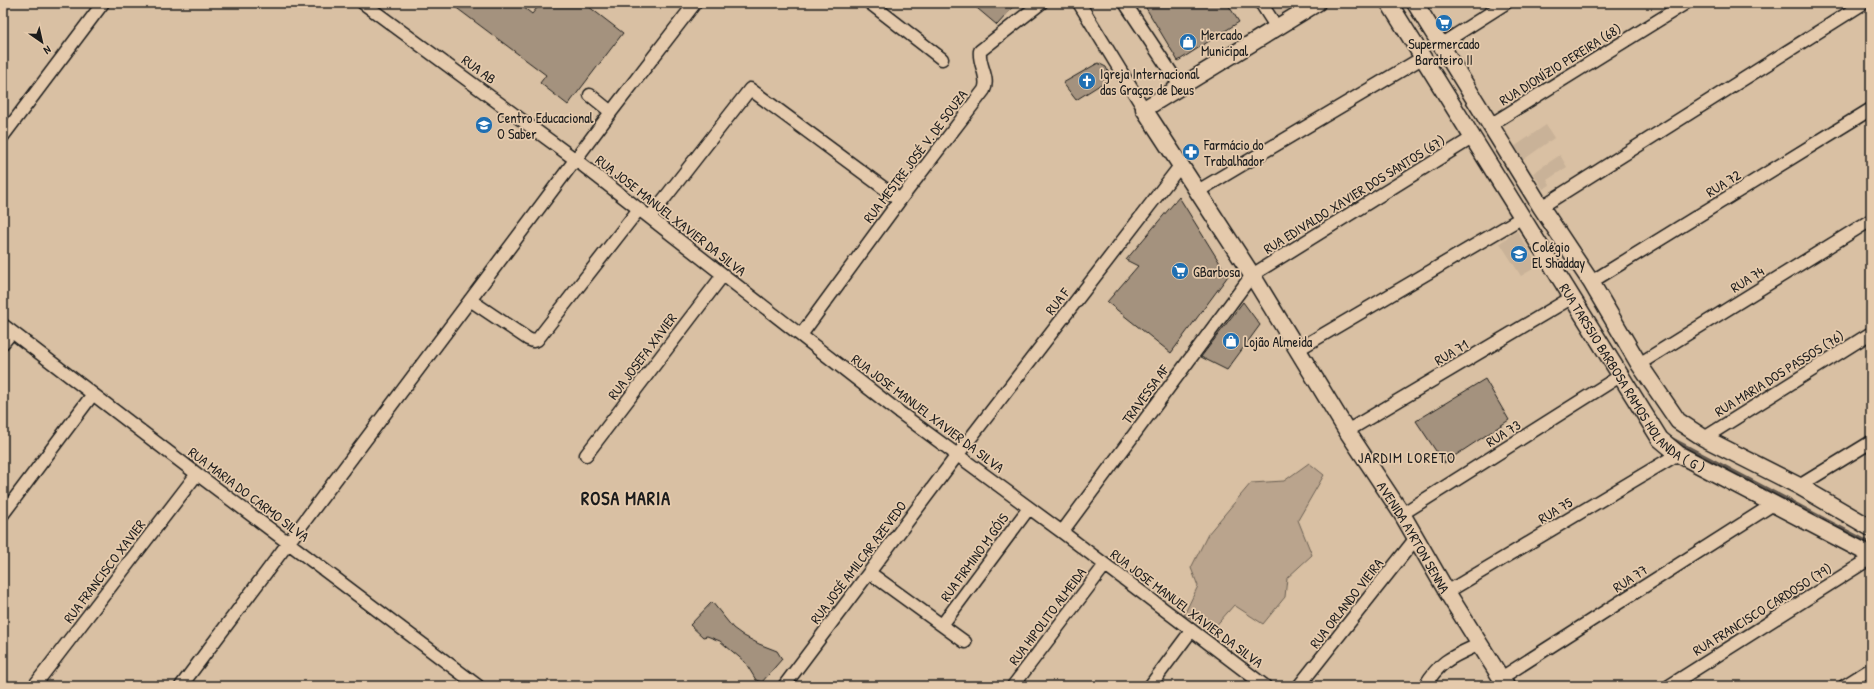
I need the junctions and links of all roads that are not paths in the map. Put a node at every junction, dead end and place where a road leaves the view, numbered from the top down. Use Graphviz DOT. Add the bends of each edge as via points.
graph roads {
  1 [pos="103,3"];
  2 [pos="363,3"];
  3 [pos="694,3"];
  4 [pos="870,3"];
  5 [pos="1042,3"];
  6 [pos="1079,3"];
  7 [pos="1126,3"];
  8 [pos="1261,3"];
  9 [pos="1317,3"];
  10 [pos="1389,3"];
  11 [pos="1415,3"];
  12 [pos="1506,3"];
  13 [pos="1686,3"];
  14 [pos="1864,3"];
  15 [pos="1277,28"];
  16 [pos="1440,45"];
  17 [pos="1422,58"];
  18 [pos="942,59"];
  19 [pos="1180,86"];
  20 [pos="590,95"];
  21 [pos="1144,109"];
  22 [pos="1871,109"];
  23 [pos="611,112"];
  24 [pos="1490,125"];
  25 [pos="3,136"];
  26 [pos="1472,138"];
  27 [pos="576,160"];
  28 [pos="1180,166"];
  29 [pos="1198,191"];
  30 [pos="900,200"];
  31 [pos="1541,207"];
  32 [pos="639,209"];
  33 [pos="650,217"];
  34 [pos="1521,218"];
  35 [pos="1871,220"];
  36 [pos="1564,244"];
  37 [pos="1545,256"];
  38 [pos="723,275"];
  39 [pos="1252,275"];
  40 [pos="1591,282"];
  41 [pos="1571,298"];
  42 [pos="470,300"];
  43 [pos="8,328"];
  44 [pos="1871,333"];
  45 [pos="801,335"];
  46 [pos="3,343"];
  47 [pos="1297,350"];
  48 [pos="1639,364"];
  49 [pos="1620,376"];
  50 [pos="93,394"];
  51 [pos="1347,431"];
  52 [pos="1704,438"];
  53 [pos="1871,442"];
  54 [pos="1678,454"];
  55 [pos="586,455"];
  56 [pos="957,456"];
  57 [pos="197,474"];
  58 [pos="1798,486"];
  59 [pos="1775,503"];
  60 [pos="1029,508"];
  61 [pos="3,514"];
  62 [pos="1402,514"];
  63 [pos="1871,528"];
  64 [pos="1062,532"];
  65 [pos="1416,538"];
  66 [pos="289,543"];
  67 [pos="1871,555"];
  68 [pos="1871,558"];
  69 [pos="1105,565"];
  70 [pos="870,573"];
  71 [pos="1448,592"];
  72 [pos="942,625"];
  73 [pos="1191,631"];
  74 [pos="965,642"];
  75 [pos="1480,644"];
  76 [pos="1871,669"];
  77 [pos="1504,682"];
  78 [pos="34,686"];
  79 [pos="181,686"];
  80 [pos="478,686"];
  81 [pos="784,686"];
  82 [pos="1013,686"];
  83 [pos="1150,686"];
  84 [pos="1265,686"];
  85 [pos="1299,686"];
  86 [pos="1425,686"];
  87 [pos="1669,686"];
  88 [pos="1844,686"];
  1 -- 25 [label="street"];
  2 -- 27 [label="street, RUA AB"];
  3 -- 23 [label="street"];
  4 -- 18 [label="street"];
  5 -- 30 [label="street, RUA MESTRE JOSÉ V. DE SOUZA" via="980,51 985,88"];
  6 -- 21 [label="street, AVENIDA AYRTON SENNA"];
  7 -- 19 [label="street"];
  8 -- 15 [label="street"];
  9 -- 15 [label="street"];
  10 -- 17 [label="street, RUA TARSSIO BARBOSA RAMOS HOLANDA ( G )"];
  11 -- 16 [label="street, RUA TARSSIO BARBOSA RAMOS HOLANDA ( G )"];
  12 -- 16 [label="street"];
  13 -- 24 [label="street, RUA DIONÍZIO PEREIRA (68)"];
  14 -- 31 [label="street"];
  15 -- 19 [label="street"];
  16 -- 24 [label="street, RUA TARSSIO BARBOSA RAMOS HOLANDA ( G )"];
  17 -- 26 [label="street, RUA TARSSIO BARBOSA RAMOS HOLANDA ( G )"];
  17 -- 29 [label="street"];
  19 -- 21 [label="street"];
  20 -- 23 [label="street"];
  21 -- 28 [label="street, AVENIDA AYRTON SENNA"];
  22 -- 40 [label="street, RUA 72"];
  23 -- 27 [label="street"];
  24 -- 31 [label="street, RUA TARSSIO BARBOSA RAMOS HOLANDA ( G )"];
  26 -- 34 [label="street, RUA TARSSIO BARBOSA RAMOS HOLANDA ( G )"];
  26 -- 39 [label="street, RUA EDIVALDO XAVIER DOS SANTOS (67)"];
  27 -- 32 [label="street, RUA JOSE MANUEL XAVIER DA SILVA"];
  27 -- 42 [label="street"];
  28 -- 29 [label="street, AVENIDA AYRTON SENNA"];
  28 -- 56 [label="street, RUA F"];
  29 -- 39 [label="street, AVENIDA AYRTON SENNA"];
  30 -- 33 [label="street" via="750,89"];
  30 -- 45 [label="street, RUA MESTRE JOSÉ V. DE SOUZA"];
  31 -- 36 [label="street, RUA TARSSIO BARBOSA RAMOS HOLANDA ( G )"];
  32 -- 33 [label="street, RUA JOSE MANUEL XAVIER DA SILVA"];
  32 -- 42 [label="street" via="537,340 528,339"];
  33 -- 38 [label="street, RUA JOSE MANUEL XAVIER DA SILVA"];
  34 -- 37 [label="street, RUA TARSSIO BARBOSA RAMOS HOLANDA ( G )"];
  34 -- 47 [label="street"];
  35 -- 48 [label="street, RUA 74"];
  36 -- 37 [label="street"];
  36 -- 40 [label="street, RUA TARSSIO BARBOSA RAMOS HOLANDA ( G )"];
  37 -- 41 [label="street, RUA TARSSIO BARBOSA RAMOS HOLANDA ( G )"];
  38 -- 45 [label="street, RUA JOSE MANUEL XAVIER DA SILVA"];
  38 -- 55 [label="street, RUA JOSEFA XAVIER"];
  39 -- 47 [label="street, AVENIDA AYRTON SENNA"];
  39 -- 64 [label="street, TRAVESSA AF"];
  40 -- 48 [label="street, RUA TARSSIO BARBOSA RAMOS HOLANDA ( G )"];
  41 -- 49 [label="street, RUA TARSSIO BARBOSA RAMOS HOLANDA ( G )"];
  41 -- 51 [label="street, RUA 71"];
  42 -- 66 [label="street"];
  43 -- 46 [label="street"];
  43 -- 50 [label="street, RUA MARIA DO CARMO SILVA"];
  44 -- 52 [label="street, RUA MARIA DOS PASSOS (76)"];
  45 -- 56 [label="street, RUA JOSE MANUEL XAVIER DA SILVA"];
  47 -- 51 [label="street, AVENIDA AYRTON SENNA"];
  48 -- 52 [label="street, RUA TARSSIO BARBOSA RAMOS HOLANDA ( G )" via="1678,421"];
  49 -- 54 [label="street, RUA TARSSIO BARBOSA RAMOS HOLANDA ( G )" via="1657,435"];
  49 -- 62 [label="street, RUA 73"];
  50 -- 57 [label="street, RUA MARIA DO CARMO SILVA"];
  50 -- 61 [label="street"];
  51 -- 62 [label="street, AVENIDA AYRTON SENNA"];
  52 -- 58 [label="street, RUA TARSSIO BARBOSA RAMOS HOLANDA ( G )"];
  53 -- 58 [label="street"];
  54 -- 59 [label="street, RUA TARSSIO BARBOSA RAMOS HOLANDA ( G )"];
  54 -- 71 [label="street, RUA 75"];
  56 -- 60 [label="street, RUA JOSE MANUEL XAVIER DA SILVA"];
  56 -- 70 [label="street, RUA JOSÉ AMILCAR AZEVEDO"];
  57 -- 66 [label="street, RUA MARIA DO CARMO SILVA"];
  57 -- 78 [label="street, RUA FRANCISCO XAVIER"];
  58 -- 63 [label="street, RUA TARSSIO BARBOSA RAMOS HOLANDA ( G )"];
  59 -- 67 [label="street, RUA TARSSIO BARBOSA RAMOS HOLANDA ( G )"];
  59 -- 77 [label="street, RUA 77"];
  60 -- 64 [label="street, RUA JOSE MANUEL XAVIER DA SILVA"];
  60 -- 72 [label="street, RUA FIRMINO M GÓIS"];
  62 -- 65 [label="street, AVENIDA AYRTON SENNA"];
  64 -- 69 [label="street, RUA JOSE MANUEL XAVIER DA SILVA"];
  65 -- 71 [label="street, AVENIDA AYRTON SENNA"];
  65 -- 85 [label="street, RUA ORLANDO VIEIRA"];
  66 -- 79 [label="street"];
  66 -- 80 [label="street, RUA MARIA DO CARMO SILVA"];
  68 -- 87 [label="street, RUA FRANCISCO CARDOSO (79)"];
  69 -- 73 [label="street, RUA JOSE MANUEL XAVIER DA SILVA"];
  69 -- 82 [label="street, RUA HIPOLITO ALMEIDA"];
  70 -- 72 [label="street"];
  70 -- 81 [label="street, RUA JOSÉ AMILCAR AZEVEDO"];
  71 -- 75 [label="street, AVENIDA AYRTON SENNA"];
  72 -- 74 [label="street"];
  73 -- 83 [label="street"];
  73 -- 84 [label="street, RUA JOSE MANUEL XAVIER DA SILVA"];
  75 -- 77 [label="street, AVENIDA AYRTON SENNA"];
  75 -- 86 [label="street" via="1453,656 1439,666"];
  76 -- 88 [label="street"];
}
